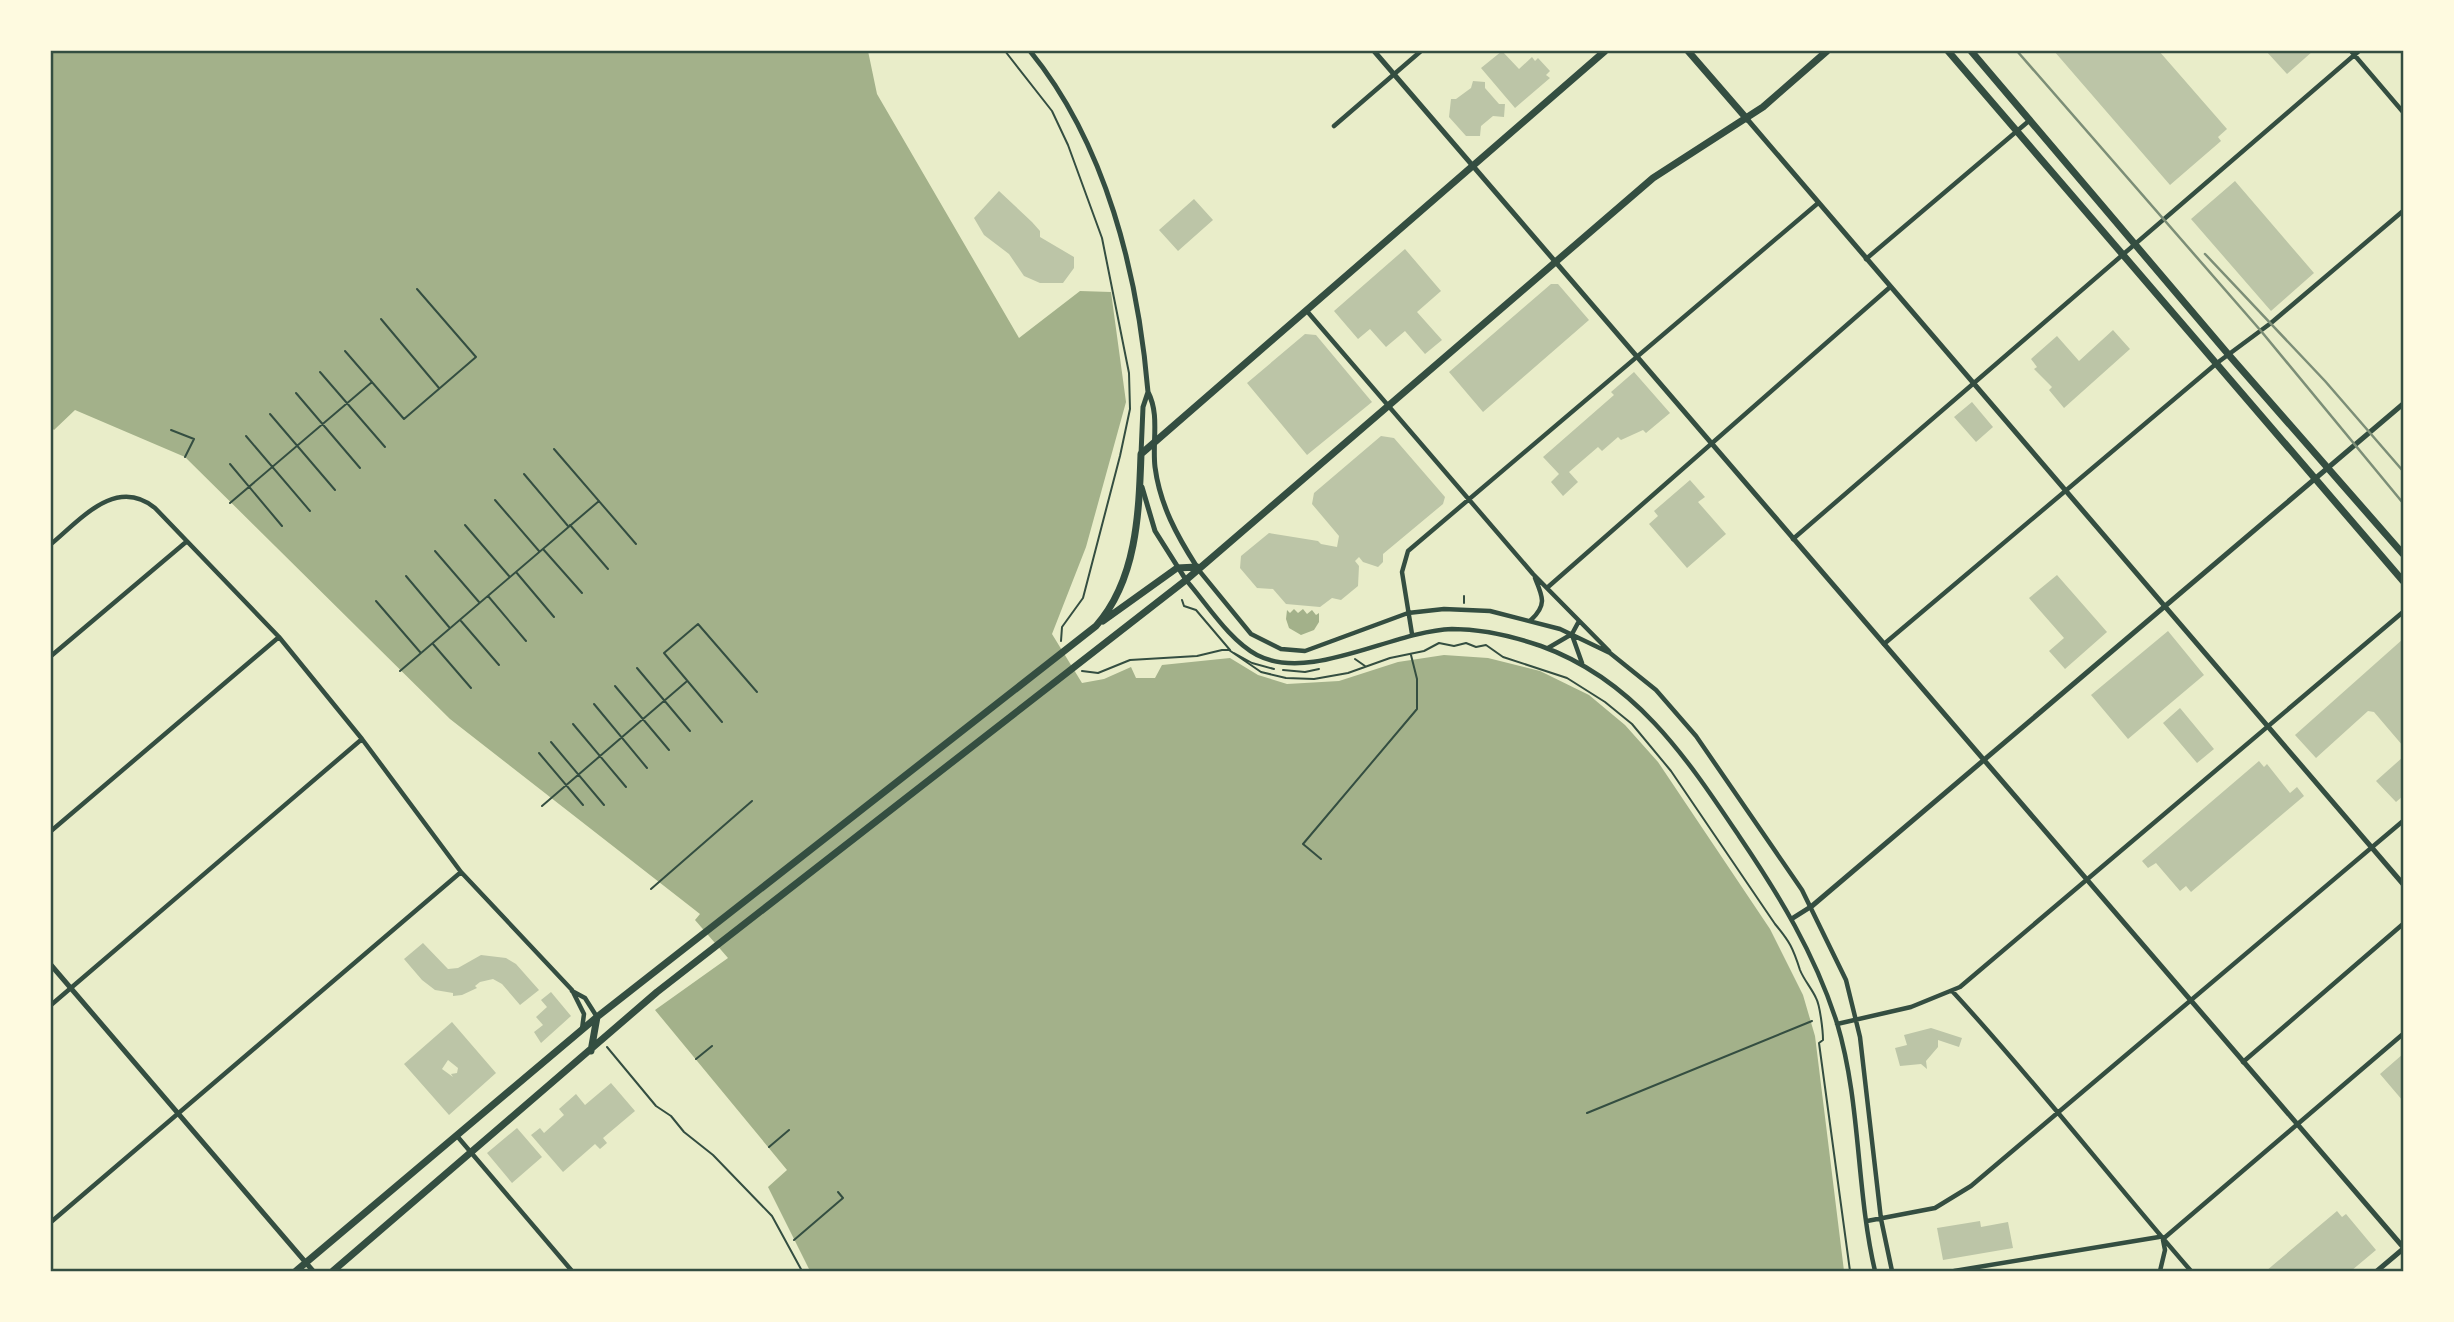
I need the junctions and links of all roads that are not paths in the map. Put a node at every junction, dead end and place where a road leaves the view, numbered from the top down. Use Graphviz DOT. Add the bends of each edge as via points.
graph roads {
  1 [pos="1030,51"];
  2 [pos="1374,51"];
  3 [pos="1422,51"];
  4 [pos="1605,51"];
  5 [pos="1688,51"];
  6 [pos="1827,51"];
  7 [pos="1948,51"];
  8 [pos="1971,51"];
  9 [pos="2354,52"];
  10 [pos="1394,74"];
  11 [pos="2403,112"];
  12 [pos="1747,119"];
  13 [pos="2030,119"];
  14 [pos="1334,126"];
  15 [pos="2017,131"];
  16 [pos="1471,166"];
  17 [pos="1817,204"];
  18 [pos="2403,211"];
  19 [pos="2136,243"];
  20 [pos="2123,254"];
  21 [pos="1865,260"];
  22 [pos="1555,263"];
  23 [pos="1889,288"];
  24 [pos="1305,309"];
  25 [pos="2228,354"];
  26 [pos="1637,357"];
  27 [pos="2217,363"];
  28 [pos="1972,384"];
  29 [pos="1148,391"];
  30 [pos="2403,404"];
  31 [pos="1390,406"];
  32 [pos="1155,441"];
  33 [pos="1710,443"];
  34 [pos="1141,454"];
  35 [pos="2329,466"];
  36 [pos="2315,478"];
  37 [pos="1140,481"];
  38 [pos="2064,491"];
  39 [pos="1470,498"];
  40 [pos="1793,538"];
  41 [pos="186,542"];
  42 [pos="51,544"];
  43 [pos="2403,554"];
  44 [pos="1197,567"];
  45 [pos="1177,568"];
  46 [pos="1533,574"];
  47 [pos="1186,580"];
  48 [pos="2403,581"];
  49 [pos="1548,587"];
  50 [pos="2164,607"];
  51 [pos="2403,612"];
  52 [pos="1408,613"];
  53 [pos="1531,621"];
  54 [pos="1579,621"];
  55 [pos="1096,626"];
  56 [pos="1412,634"];
  57 [pos="1572,634"];
  58 [pos="279,637"];
  59 [pos="1884,644"];
  60 [pos="1547,648"];
  61 [pos="1610,653"];
  62 [pos="51,656"];
  63 [pos="1583,665"];
  64 [pos="2267,726"];
  65 [pos="362,739"];
  66 [pos="1983,759"];
  67 [pos="2403,821"];
  68 [pos="51,831"];
  69 [pos="2372,848"];
  70 [pos="461,872"];
  71 [pos="2086,880"];
  72 [pos="2403,884"];
  73 [pos="1812,906"];
  74 [pos="1793,918"];
  75 [pos="2403,924"];
  76 [pos="51,965"];
  77 [pos="71,988"];
  78 [pos="572,990"];
  79 [pos="1953,992"];
  80 [pos="2190,1002"];
  81 [pos="51,1005"];
  82 [pos="597,1017"];
  83 [pos="1857,1020"];
  84 [pos="1837,1024"];
  85 [pos="582,1029"];
  86 [pos="2403,1034"];
  87 [pos="591,1051"];
  88 [pos="2242,1062"];
  89 [pos="179,1113"];
  90 [pos="2060,1113"];
  91 [pos="2296,1125"];
  92 [pos="457,1135"];
  93 [pos="472,1153"];
  94 [pos="1881,1219"];
  95 [pos="1867,1221"];
  96 [pos="51,1222"];
  97 [pos="2163,1239"];
  98 [pos="2403,1248"];
  99 [pos="306,1263"];
  100 [pos="296,1271"];
  101 [pos="313,1271"];
  102 [pos="333,1271"];
  103 [pos="572,1271"];
  104 [pos="1875,1271"];
  105 [pos="1892,1271"];
  106 [pos="1954,1271"];
  107 [pos="2160,1271"];
  108 [pos="2191,1271"];
  109 [pos="2377,1271"];
  1 -- 29 [label="street" via="1058,84 1075,115 1114,214"];
  2 -- 10 [label="street"];
  3 -- 10 [label="street"];
  4 -- 16 [label="main road"];
  5 -- 12 [label="main road"];
  6 -- 12 [label="main road"];
  7 -- 15 [label="main road"];
  8 -- 13 [label="main road"];
  9 -- 11 [label="street"];
  9 -- 19 [label="street"];
  10 -- 14 [label="street"];
  10 -- 16 [label="street"];
  12 -- 17 [label="street"];
  12 -- 22 [label="main road" via="1653,178"];
  13 -- 15 [label="street"];
  13 -- 19 [label="main road"];
  15 -- 20 [label="main road"];
  15 -- 21 [label="street"];
  16 -- 22 [label="street"];
  16 -- 24 [label="main road"];
  17 -- 21 [label="street"];
  17 -- 26 [label="street"];
  18 -- 25 [label="street" via="2281,316"];
  19 -- 20 [label="street"];
  19 -- 25 [label="main road"];
  20 -- 27 [label="main road"];
  20 -- 28 [label="street"];
  21 -- 23 [label="street"];
  22 -- 26 [label="street"];
  22 -- 31 [label="main road"];
  23 -- 28 [label="street"];
  23 -- 33 [label="street"];
  24 -- 31 [label="street"];
  24 -- 32 [label="main road"];
  25 -- 27 [label="street"];
  25 -- 35 [label="main road"];
  26 -- 33 [label="street"];
  26 -- 39 [label="street"];
  27 -- 36 [label="main road"];
  27 -- 38 [label="street"];
  28 -- 38 [label="street"];
  28 -- 40 [label="street"];
  29 -- 32 [label="street" via="1155,406"];
  29 -- 34 [label="street"];
  30 -- 35 [label="street"];
  31 -- 39 [label="street"];
  31 -- 44 [label="main road"];
  32 -- 34 [label="main road"];
  32 -- 44 [label="street" via="1164,503 1178,538"];
  33 -- 40 [label="street"];
  33 -- 49 [label="street"];
  34 -- 37 [label="main road"];
  35 -- 36 [label="street"];
  35 -- 43 [label="main road"];
  36 -- 48 [label="main road"];
  36 -- 50 [label="street"];
  37 -- 45 [label="street" via="1150,520"];
  37 -- 55 [label="main road" via="1127,572 1115,600"];
  38 -- 50 [label="street"];
  38 -- 59 [label="street"];
  39 -- 46 [label="street"];
  39 -- 52 [label="street" via="1404,557"];
  40 -- 59 [label="street"];
  41 -- 42 [label="street" via="144,500 125,496 111,498"];
  41 -- 58 [label="street"];
  41 -- 62 [label="street"];
  44 -- 45 [label="main road"];
  44 -- 47 [label="main road"];
  44 -- 52 [label="street" via="1251,634 1281,649 1305,651"];
  45 -- 47 [label="street"];
  45 -- 55 [label="main road"];
  46 -- 49 [label="street"];
  46 -- 53 [label="street" via="1544,599"];
  47 -- 56 [label="street" via="1245,646 1272,661 1315,662"];
  47 -- 87 [label="main road" via="713,948"];
  49 -- 54 [label="street"];
  50 -- 64 [label="street"];
  50 -- 66 [label="street"];
  51 -- 64 [label="street"];
  52 -- 53 [label="street" via="1463,609"];
  52 -- 56 [label="street"];
  53 -- 57 [label="street"];
  54 -- 57 [label="street"];
  54 -- 61 [label="street"];
  55 -- 82 [label="main road"];
  56 -- 60 [label="street" via="1462,630 1500,634"];
  57 -- 60 [label="street"];
  57 -- 61 [label="street"];
  57 -- 63 [label="street"];
  58 -- 65 [label="street"];
  58 -- 68 [label="street"];
  59 -- 66 [label="street"];
  60 -- 63 [label="street"];
  61 -- 73 [label="street" via="1677,712"];
  63 -- 74 [label="street" via="1627,694 1665,732"];
  64 -- 69 [label="street"];
  64 -- 71 [label="street"];
  65 -- 70 [label="street"];
  65 -- 77 [label="street"];
  66 -- 71 [label="street"];
  66 -- 73 [label="street"];
  67 -- 69 [label="street"];
  69 -- 72 [label="street"];
  69 -- 80 [label="street"];
  70 -- 78 [label="street"];
  70 -- 89 [label="street"];
  71 -- 79 [label="street"];
  71 -- 80 [label="street"];
  73 -- 74 [label="street"];
  73 -- 83 [label="street" via="1846,980"];
  74 -- 84 [label="street"];
  75 -- 88 [label="street"];
  76 -- 77 [label="street"];
  77 -- 81 [label="street"];
  77 -- 89 [label="street"];
  78 -- 82 [label="street" via="585,998"];
  78 -- 85 [label="street" via="584,1014"];
  79 -- 83 [label="street"];
  79 -- 90 [label="street"];
  80 -- 88 [label="street"];
  80 -- 90 [label="street"];
  82 -- 85 [label="main road"];
  82 -- 87 [label="main road"];
  83 -- 84 [label="street"];
  83 -- 94 [label="street"];
  84 -- 95 [label="street"];
  85 -- 92 [label="main road"];
  86 -- 91 [label="street"];
  87 -- 93 [label="main road"];
  88 -- 91 [label="street"];
  89 -- 96 [label="street"];
  89 -- 99 [label="street"];
  90 -- 94 [label="street" via="1947,1203"];
  90 -- 97 [label="street"];
  91 -- 97 [label="street"];
  91 -- 98 [label="street"];
  92 -- 93 [label="street"];
  92 -- 99 [label="main road"];
  93 -- 102 [label="main road"];
  93 -- 103 [label="street"];
  94 -- 95 [label="street"];
  94 -- 105 [label="street"];
  95 -- 104 [label="street"];
  97 -- 106 [label="street" via="2156,1236"];
  97 -- 107 [label="street"];
  97 -- 108 [label="street"];
  98 -- 109 [label="street"];
  99 -- 100 [label="main road"];
  99 -- 101 [label="street"];
}
